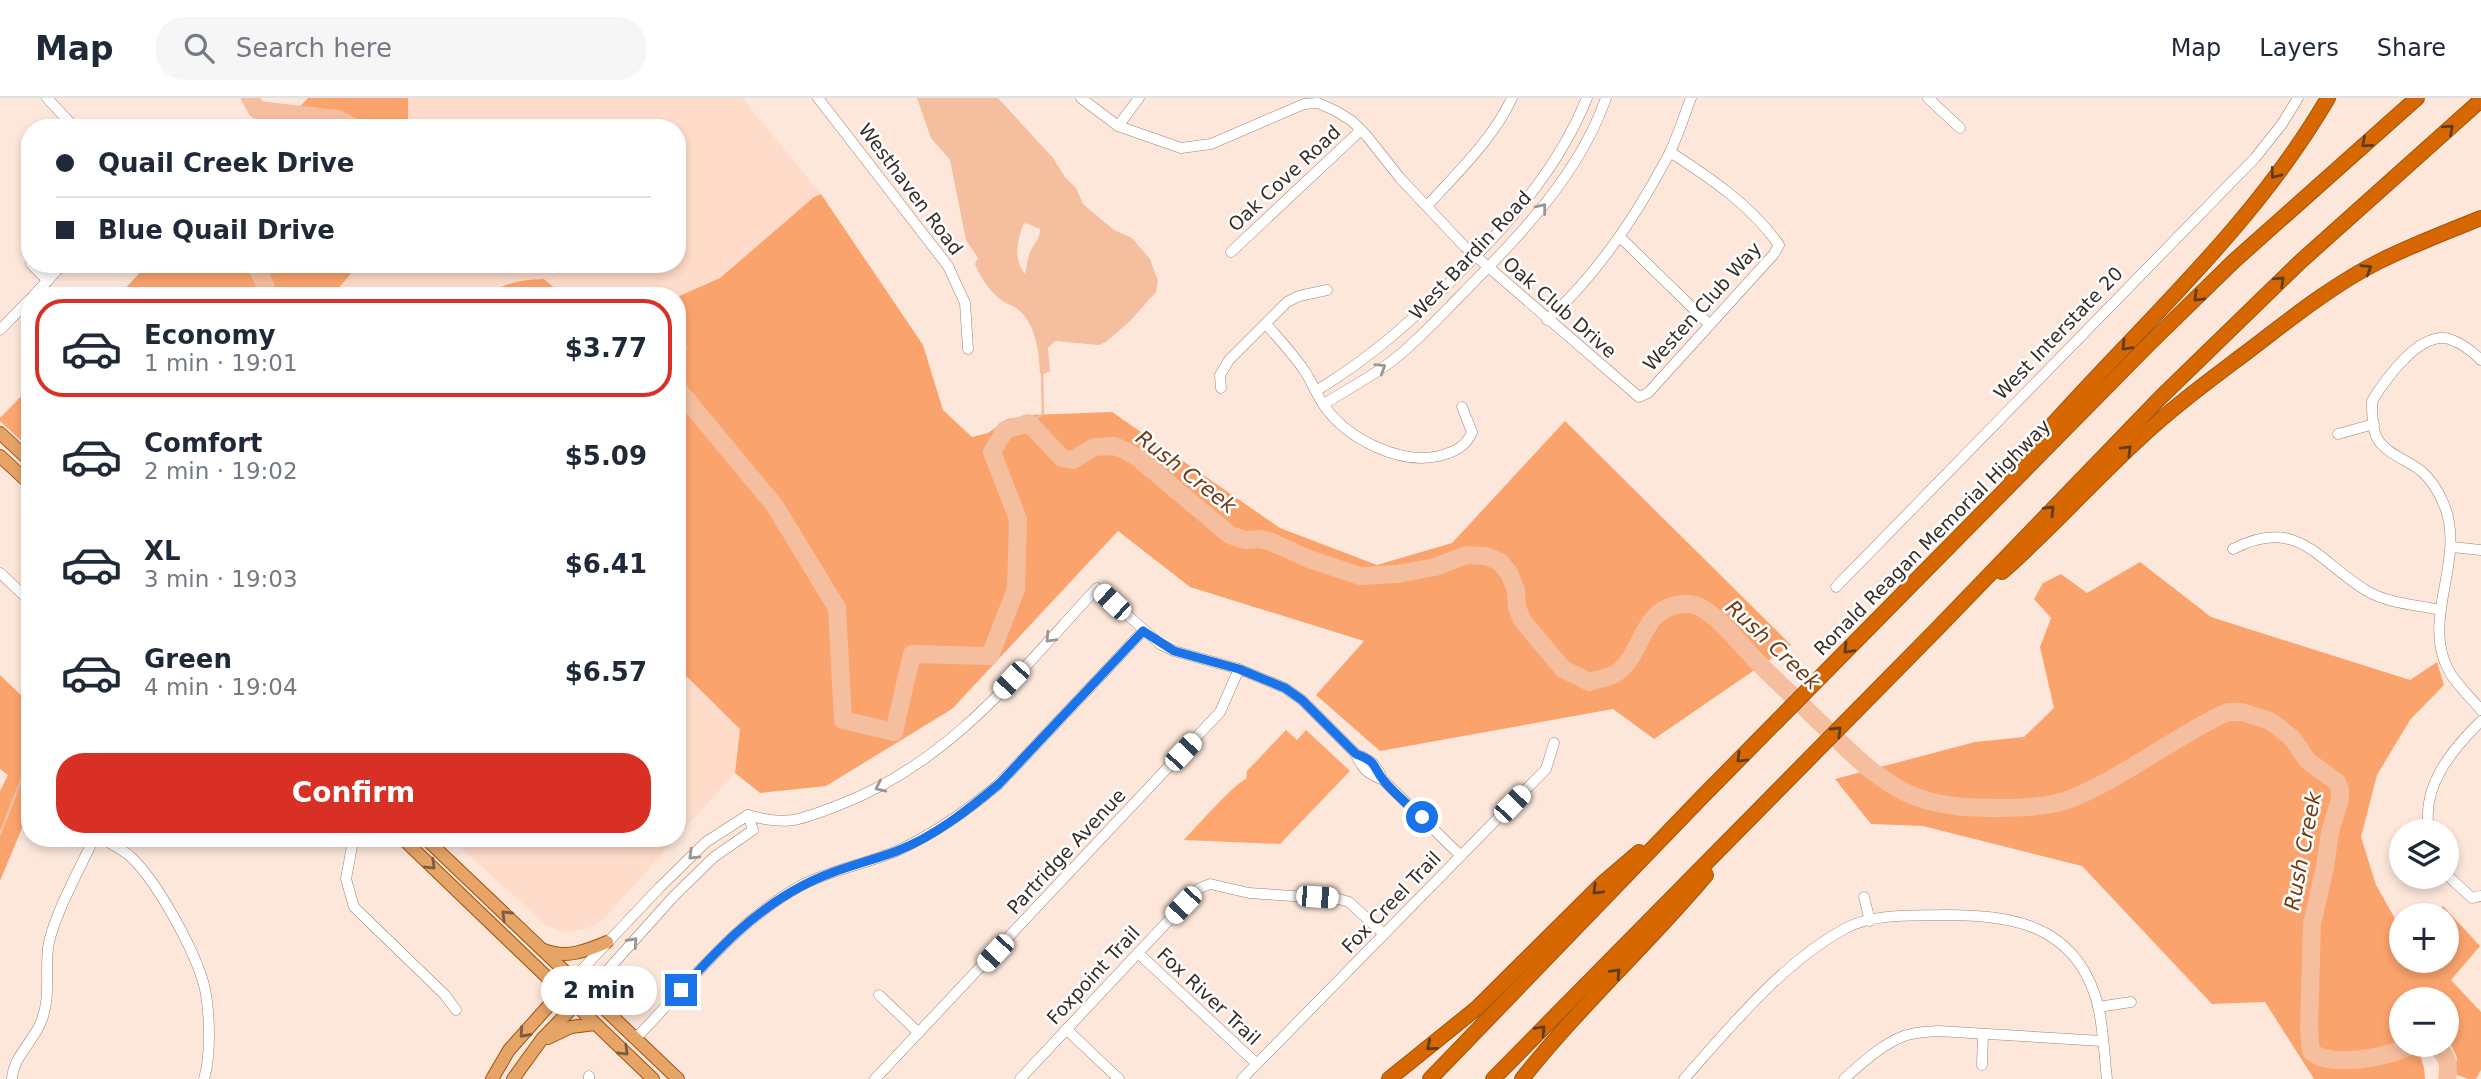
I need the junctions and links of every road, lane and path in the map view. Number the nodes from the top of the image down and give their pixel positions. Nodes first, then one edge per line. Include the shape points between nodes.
1 (47, 98) edge
2 (818, 98) edge
3 (1081, 98) edge
4 (1139, 98) edge
5 (1512, 98) edge
6 (1587, 98) edge
7 (1606, 98) edge
8 (1691, 98) edge
9 (1928, 98) edge
10 (2298, 98) edge
11 (2328, 98) edge
12 (2417, 98) edge
13 (2481, 100) edge
14 (67, 119) edge
15 (1118, 126) junction
16 (1960, 128) dead end
17 (1361, 130) junction
18 (1670, 152) junction
19 (1427, 206) junction
20 (2481, 218) edge
21 (1620, 237) junction
22 (1231, 252) dead end
23 (1476, 256) junction
24 (1489, 267) junction
25 (40, 273) edge
26 (55, 273) edge
27 (48, 281) junction
28 (42, 287) edge
29 (1328, 290) dead end
30 (21, 308) edge
31 (1547, 320) junction
32 (1266, 324) junction
33 (1710, 325) junction
34 (0, 330) edge
35 (968, 349) dead end
36 (2481, 360) edge
37 (1221, 388) dead end
38 (1316, 391) junction
39 (1636, 396) joint
40 (1324, 404) junction
41 (1462, 407) dead end
42 (2374, 424) junction
43 (0, 433) edge
44 (2338, 433) dead end
45 (21, 453) edge
46 (0, 456) edge
47 (21, 476) edge
48 (1958, 536) junction
49 (2452, 547) junction
50 (2233, 549) dead end
51 (2481, 550) edge
52 (0, 573) edge
53 (1836, 587) dead end
54 (21, 593) edge
55 (2440, 610) junction
56 (1143, 631) junction
57 (1935, 631) junction
58 (1239, 669) junction
59 (2481, 710) edge
60 (2481, 721) edge
61 (1554, 743) dead end
62 (1703, 796) junction
63 (1770, 799) junction
64 (748, 815) junction
65 (2429, 819) edge
66 (90, 847) edge
67 (115, 847) edge
68 (352, 847) edge
69 (411, 847) edge
70 (434, 847) edge
71 (1461, 856) junction
72 (2459, 884) edge
73 (1864, 897) dead end
74 (2477, 897) edge
75 (1870, 920) junction
76 (1384, 934) junction
77 (607, 942) junction
78 (540, 948) junction
79 (1138, 953) junction
80 (573, 979) junction
81 (562, 990) junction
82 (587, 993) junction
83 (879, 995) dead end
84 (2131, 1002) dead end
85 (575, 1005) junction
86 (2098, 1007) junction
87 (456, 1010) dead end
88 (595, 1024) junction
89 (1066, 1029) junction
90 (919, 1033) junction
91 (1983, 1034) junction
92 (635, 1039) junction
93 (2102, 1041) junction
94 (536, 1046) junction
95 (1257, 1064) junction
96 (1982, 1065) dead end
97 (12, 1079) edge
98 (204, 1079) edge
99 (492, 1079) edge
100 (513, 1079) edge
101 (653, 1079) edge
102 (678, 1079) edge
103 (875, 1079) edge
104 (1020, 1079) edge
105 (1119, 1079) edge
106 (1242, 1079) edge
107 (1389, 1079) edge
108 (1430, 1079) edge
109 (1493, 1079) edge
110 (1521, 1079) edge
111 (1684, 1079) edge
112 (1844, 1079) edge
113 (2107, 1079) edge

1 - 14 street
2 - 35 street, Westhaven Road via 948,266 965,303
3 - 15 street, Oak Club Drive
4 - 15 street
5 - 19 street via 1480,146
6 - 23 street, West Bardin Road via 1540,185
24 -> 7 street, West Bardin Road via 1563,181
8 - 18 street
9 - 16 street
10 - 53 street, West Interstate 20 via 2246,167
11 -> 48 highway via 2240,220 2044,432
12 -> 48 highway, Ronald Reagan Memorial Highway via 2234,261
57 -> 13 highway via 2234,325
15 - 17 street, Oak Club Drive via 1181,148 1211,144 1304,104 1318,103
17 - 19 street, Oak Club Drive
17 - 22 street, Oak Cove Road
18 - 21 street
18 - 33 street, Westen Club Way via 1708,176 1779,246
19 - 23 street, Oak Club Drive
57 -> 20 highway via 2038,540 2140,438 2284,324 2376,263
21 - 31 street
21 - 33 street
23 - 24 street, Oak Club Drive
23 - 38 street, West Bardin Road via 1378,350
24 - 31 street, Oak Club Drive
40 -> 24 street, West Bardin Road via 1391,362
25 - 27 street
26 - 27 street
27 - 28 street
29 - 32 street via 1287,302
30 - 34 street
31 - 39 street, Oak Club Drive
32 - 37 street via 1229,360 1220,374
32 - 38 street
33 - 39 street, Westen Club Way via 1648,393
36 - 42 street via 2449,339 2432,341 2399,364 2372,401
38 - 40 street
40 - 41 street via 1343,426 1370,443 1404,456 1431,458 1452,453 1469,439 1471,425
42 - 44 street
42 - 49 street via 2377,438 2422,472 2437,491 2448,518
43 - 45 main road
46 - 47 main road
48 -> 62 highway, Ronald Reagan Memorial Highway
49 - 51 street
49 - 55 street
50 - 55 street via 2244,543 2293,538 2378,597
52 - 54 street
55 - 59 street via 2441,649 2449,671
56 - 58 street via 1174,651
56 -> 64 street via 1097,588 955,737 895,780 797,821
56 - 92 street via 999,784 972,806 900,850 830,873 774,902 738,930
63 -> 57 highway
58 - 71 street via 1291,692 1356,754 1371,775 1382,779
58 - 90 street, Partridge Avenue via 1220,712
60 - 65 street via 2437,774 2428,801
61 - 71 street, Fox Creel Trail via 1546,769
62 -> 107 highway via 1604,882 1477,1008
62 - 108 highway, Ronald Reagan Memorial Highway
109 -> 63 highway
110 -> 63 highway via 1676,910
64 -> 77 street via 706,842
82 -> 64 street via 674,896 753,830
66 - 97 street via 52,929 49,986 41,1022 12,1069
67 - 98 street via 132,858 163,900 205,989 209,1060
68 - 87 street via 346,879 354,907
69 -> 81 main road
78 -> 70 main road
71 - 76 street, Fox Creel Trail
72 - 74 street
73 - 75 street
75 - 86 street via 1977,915 2036,927 2073,955 2091,984
75 - 111 street via 1819,945 1764,992
76 - 79 street, Foxpoint Trail via 1349,902 1339,899 1249,893 1210,884 1198,889
76 - 95 street, Fox Creel Trail
77 - 78 main road via 577,954
77 - 80 street
78 - 80 main road
79 - 89 street, Foxpoint Trail
79 - 95 street, Fox River Trail
80 - 81 main road
80 - 82 main road
81 - 85 main road
81 -> 99 main road via 509,1050
82 - 85 main road
82 - 92 main road
83 - 90 street
84 - 86 street
85 - 88 main road
85 - 94 main road
86 - 93 street
88 - 94 main road via 561,1030
88 -> 101 main road
89 - 104 street, Foxpoint Trail
89 - 105 street
90 - 103 street, Partridge Avenue
91 - 93 street
91 - 96 street
91 - 112 street via 1938,1031 1903,1036
92 - 102 main road
93 - 113 street
94 - 100 main road
95 - 106 street, Fox Creel Trail

